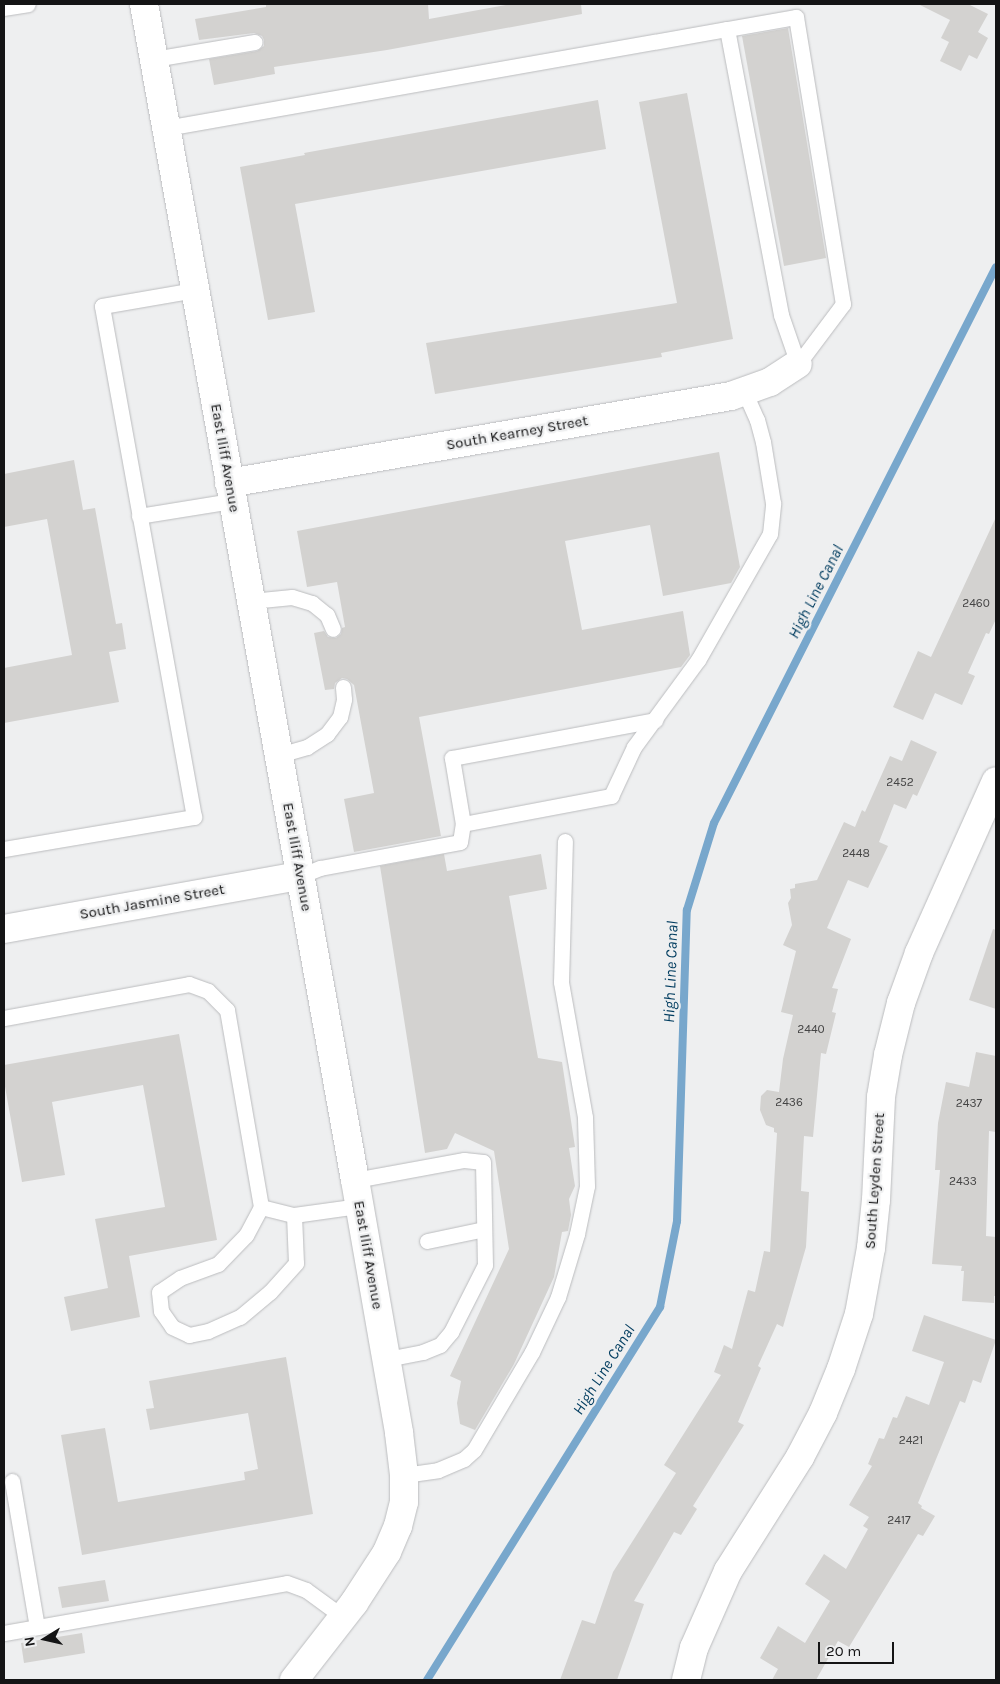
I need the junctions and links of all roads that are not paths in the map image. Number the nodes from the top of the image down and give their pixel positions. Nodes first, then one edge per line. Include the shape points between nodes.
1 (28, 4) edge
2 (144, 4) edge
3 (4, 8) edge
4 (727, 30) junction
5 (255, 42) dead end
6 (154, 59) junction
7 (166, 128) junction
8 (195, 290) junction
9 (798, 364) junction
10 (744, 392) junction
11 (231, 492) junction
12 (139, 516) junction
13 (251, 600) junction
14 (333, 629) dead end
15 (343, 687) dead end
16 (655, 720) junction
17 (279, 755) junction
18 (996, 781) edge
19 (463, 824) junction
20 (565, 841) dead end
21 (4, 849) edge
22 (300, 876) junction
23 (4, 929) edge
24 (4, 1018) edge
25 (357, 1193) junction
26 (261, 1207) junction
27 (294, 1215) junction
28 (484, 1229) junction
29 (427, 1241) dead end
30 (386, 1359) junction
31 (404, 1475) junction
32 (12, 1481) dead end
33 (343, 1617) junction
34 (37, 1628) junction
35 (4, 1633) edge
36 (294, 1680) edge
37 (686, 1680) edge

1 - 3 lane
2 - 6 street, East Iliff Avenue
4 - 7 lane
4 - 9 lane via 781,315
4 - 9 lane via 796,17 843,304
5 - 6 lane
6 - 7 street, East Iliff Avenue
7 - 8 street, East Iliff Avenue
8 - 11 street, East Iliff Avenue
8 - 12 lane via 102,306
9 - 10 street, South Kearney Street via 770,382
10 - 11 street, South Kearney Street
10 - 16 lane via 763,442 773,503 770,534 698,660
11 - 12 lane
11 - 13 street, East Iliff Avenue
12 - 21 lane via 194,816
13 - 14 lane via 292,597 312,603 327,615
13 - 17 street, East Iliff Avenue
15 - 17 lane via 340,717 327,734 307,747
16 - 19 lane via 634,747 611,796
16 - 19 lane via 452,758
17 - 22 street, East Iliff Avenue
18 - 37 street, South Leyden Street via 919,953 901,1003 880,1106 871,1248 859,1314 841,1369 800,1457 728,1571 697,1641
19 - 22 lane via 460,842 320,868
20 - 31 lane via 561,982 585,1117 587,1186 577,1234 558,1297 532,1352 474,1450 464,1459 438,1470
22 - 23 street, South Jasmine Street
22 - 25 street, East Iliff Avenue
24 - 26 lane via 189,984 208,990 227,1010
25 - 27 lane
25 - 28 lane via 464,1160 484,1162
25 - 30 street, East Iliff Avenue
26 - 27 lane
26 - 27 lane via 246,1235 218,1264 180,1278 160,1292 161,1311 172,1327 189,1335 208,1332 240,1317 270,1292 296,1263
28 - 29 lane
28 - 30 lane via 485,1265 451,1332 440,1345 423,1352
30 - 31 street, East Iliff Avenue
31 - 33 street, East Iliff Avenue via 404,1502 387,1552
32 - 34 lane
33 - 34 lane via 306,1590 287,1583
33 - 36 street, East Iliff Avenue
34 - 35 lane

